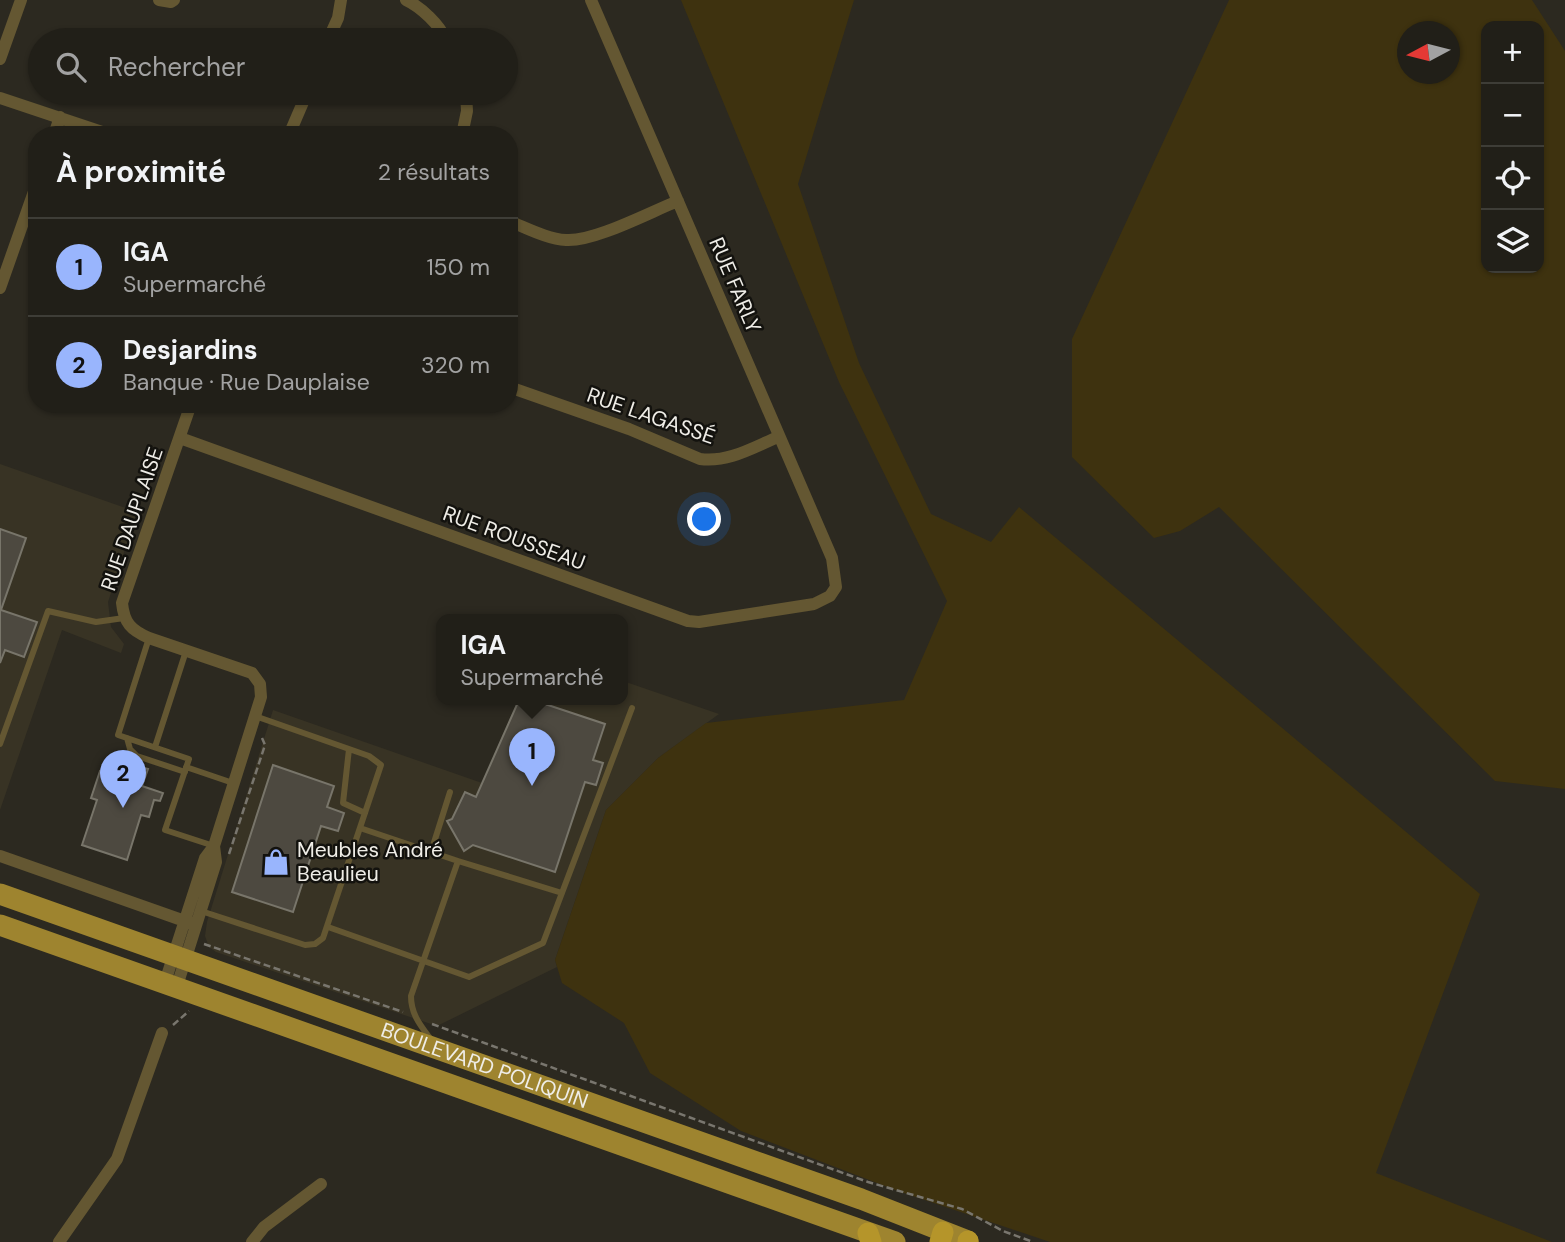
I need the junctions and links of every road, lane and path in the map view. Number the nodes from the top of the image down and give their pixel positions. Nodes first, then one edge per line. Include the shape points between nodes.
1 (21, 0) edge
2 (159, 0) edge
3 (174, 0) edge
4 (341, 0) edge
5 (406, 0) edge
6 (591, 0) edge
7 (333, 28) edge
8 (438, 28) edge
9 (0, 59) edge
10 (0, 98) edge
11 (302, 105) edge
12 (467, 105) edge
13 (60, 117) junction
14 (57, 126) edge
15 (86, 126) edge
16 (293, 126) edge
17 (464, 126) edge
18 (678, 201) junction
19 (28, 209) edge
20 (518, 225) edge
21 (0, 288) edge
22 (518, 390) edge
23 (188, 413) edge
24 (778, 437) junction
25 (180, 438) junction
26 (836, 587) joint
27 (124, 618) junction
28 (149, 638) junction
29 (186, 651) junction
30 (632, 708) dead end
31 (255, 716) junction
32 (127, 738) junction
33 (0, 743) edge
34 (155, 747) junction
35 (349, 749) junction
36 (186, 770) junction
37 (233, 783) junction
38 (450, 792) dead end
39 (365, 813) junction
40 (360, 828) junction
41 (214, 846) junction
42 (431, 852) junction
43 (0, 856) edge
44 (458, 861) junction
45 (226, 862) dead end
46 (562, 893) junction
47 (0, 894) edge
48 (201, 911) junction
49 (190, 923) junction
50 (0, 925) edge
51 (328, 927) junction
52 (204, 944) dead end
53 (179, 958) junction
54 (422, 960) junction
55 (171, 984) junction
56 (191, 1010) dead end
57 (414, 1017) junction
58 (162, 1033) joint
59 (438, 1048) junction
60 (321, 1184) dead end
61 (870, 1237) edge
62 (942, 1237) edge
63 (968, 1241) edge
64 (59, 1242) edge
65 (252, 1242) edge
66 (895, 1242) edge
67 (1033, 1242) edge

1 - 9 street
2 - 3 street
4 - 7 street
5 - 8 street
6 - 18 street, RUE FARLY
10 - 13 street
11 - 16 street
12 - 17 street
13 - 14 street
13 - 15 street
18 - 20 street via 575,240
18 - 24 street, RUE FARLY
19 - 21 street
22 - 24 street, RUE LAGASSÉ via 700,459 729,457
23 - 25 street, RUE DAUPLAISE
24 - 26 street, RUE FARLY via 832,558
25 - 26 street, RUE ROUSSEAU via 688,621 814,604
25 - 27 street, RUE DAUPLAISE via 122,603
27 - 28 street, RUE DAUPLAISE via 133,630
27 - 33 lane via 96,622 48,611
28 - 29 street, RUE DAUPLAISE
28 - 32 lane via 118,735
29 - 31 street, RUE DAUPLAISE via 253,673 261,697
29 - 34 lane
30 - 46 lane
31 - 35 lane
31 - 37 street, RUE DAUPLAISE
31 - 45 path via 265,745
32 - 34 lane
32 - 36 lane via 137,756
34 - 36 lane via 189,759
35 - 39 lane via 343,803
35 - 39 lane via 381,765
36 - 37 lane
36 - 41 lane via 166,830
37 - 41 street, RUE DAUPLAISE
38 - 42 lane
39 - 40 lane
40 - 42 lane
40 - 51 lane
41 - 48 street, RUE DAUPLAISE via 216,862
41 - 49 street, RUE DAUPLAISE via 205,858
42 - 44 lane
43 - 49 street
44 - 46 lane
44 - 54 lane
46 - 54 lane via 543,943 469,977
47 - 53 main road, BOULEVARD POLIQUIN
48 - 49 street, RUE DAUPLAISE
48 - 51 lane via 305,945 323,938
49 - 53 street, RUE DAUPLAISE
50 - 55 main road, BOULEVARD POLIQUIN
51 - 54 lane
52 - 57 path, BOULEVARD POLIQUIN
53 - 55 street, RUE DAUPLAISE
53 - 59 main road, BOULEVARD POLIQUIN
54 - 57 lane via 411,996
55 - 61 main road, BOULEVARD POLIQUIN
56 - 58 path
57 - 59 lane
57 - 67 path, BOULEVARD POLIQUIN via 868,1182 962,1209
58 - 64 street via 117,1159
59 - 62 main road, BOULEVARD POLIQUIN via 861,1199
60 - 65 street via 264,1227
61 - 66 main road, BOULEVARD POLIQUIN
62 - 63 main road, BOULEVARD POLIQUIN

